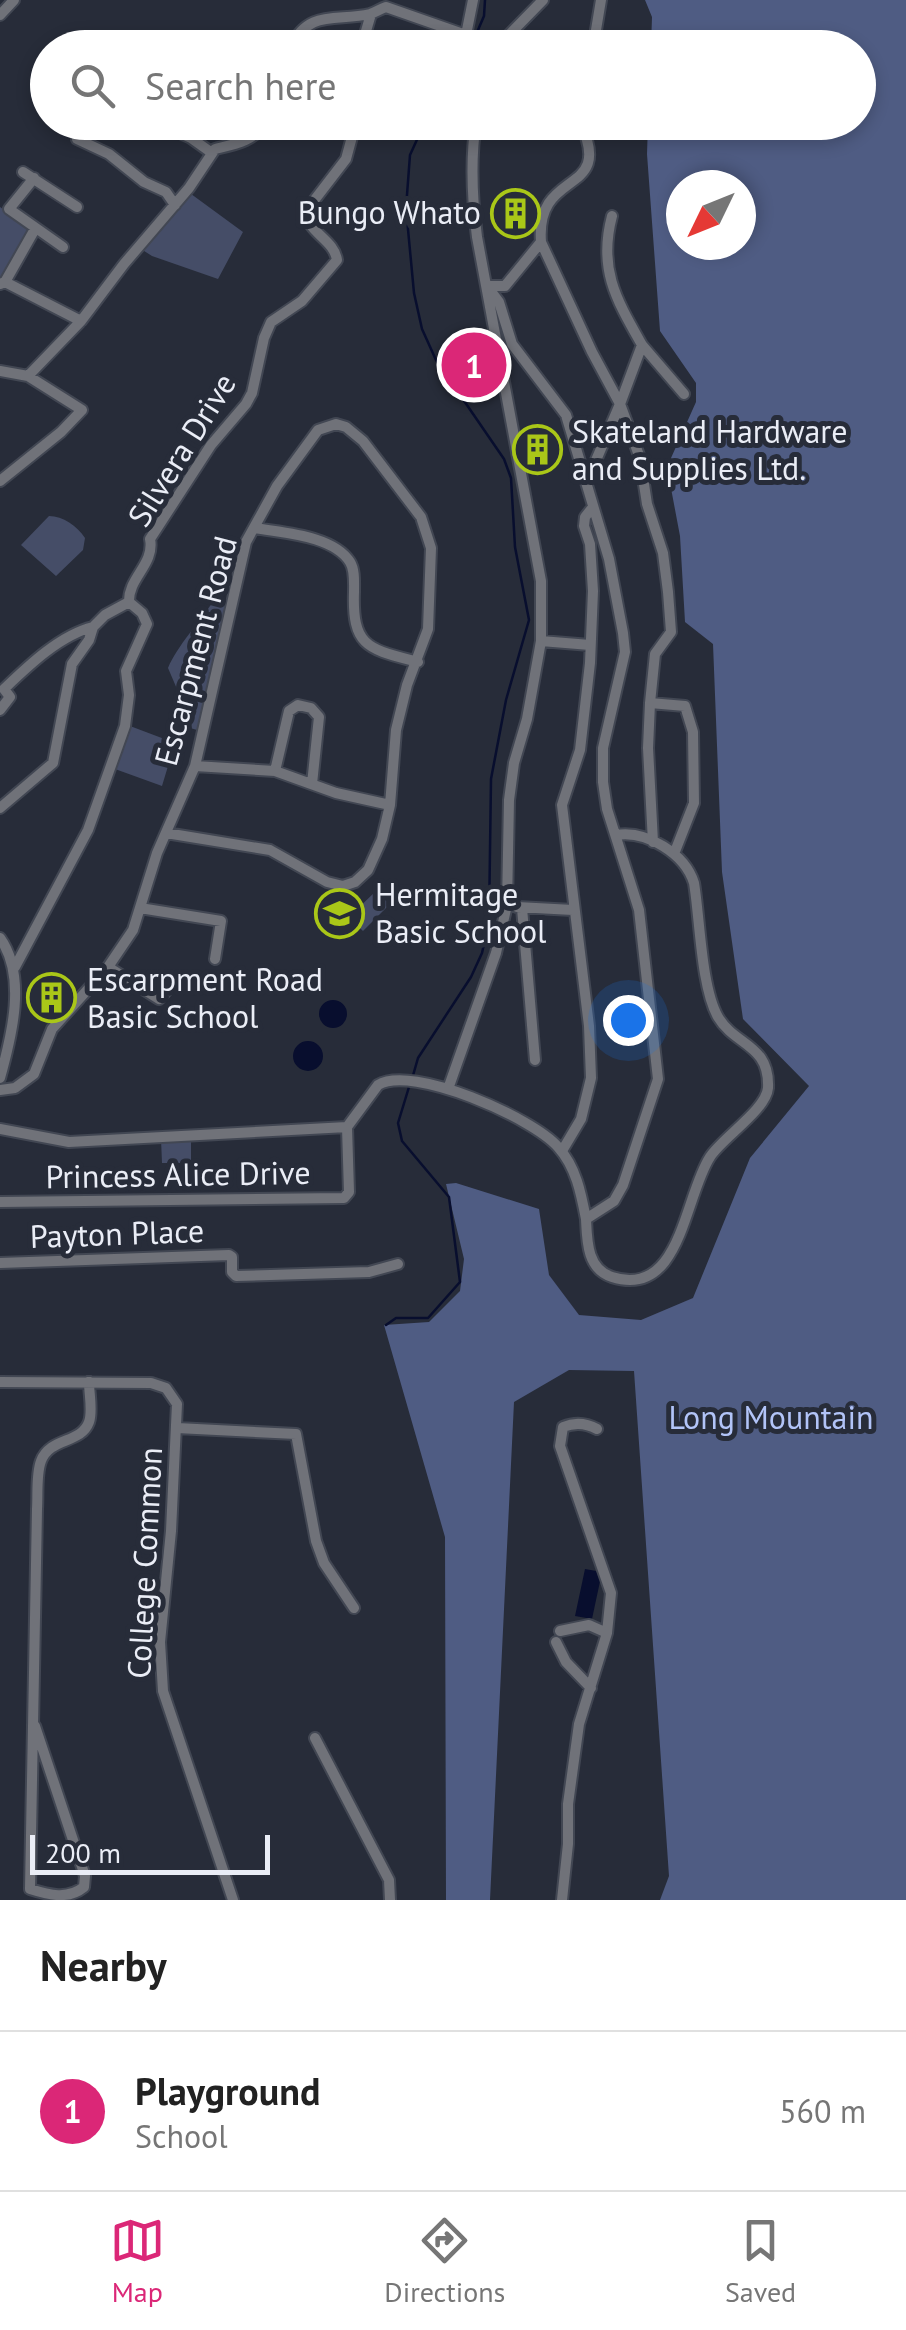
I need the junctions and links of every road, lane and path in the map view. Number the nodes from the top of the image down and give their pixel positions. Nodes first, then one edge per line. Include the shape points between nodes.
1 (14, 0) edge
2 (473, 0) edge
3 (543, 0) edge
4 (601, 0) edge
5 (371, 14) junction
6 (0, 15) edge
7 (301, 30) edge
8 (366, 30) edge
9 (444, 30) edge
10 (472, 30) edge
11 (514, 30) edge
12 (596, 30) edge
13 (78, 140) edge
14 (189, 140) edge
15 (248, 140) edge
16 (351, 140) edge
17 (473, 140) edge
18 (587, 140) edge
19 (212, 153) junction
20 (23, 172) dead end
21 (34, 178) junction
22 (175, 206) junction
23 (76, 207) dead end
24 (612, 216) dead end
25 (34, 229) junction
26 (541, 242) junction
27 (63, 248) dead end
28 (3, 283) edge
29 (487, 286) junction
30 (80, 322) junction
31 (642, 345) junction
32 (0, 371) edge
33 (28, 376) junction
34 (684, 394) dead end
35 (620, 404) junction
36 (588, 479) junction
37 (0, 481) edge
38 (594, 506) junction
39 (254, 528) junction
40 (129, 602) junction
41 (93, 627) junction
42 (541, 641) junction
43 (590, 646) junction
44 (418, 662) junction
45 (650, 702) junction
46 (0, 710) edge
47 (194, 766) junction
48 (275, 771) junction
49 (312, 784) junction
50 (390, 804) junction
51 (0, 808) edge
52 (166, 833) junction
53 (616, 836) junction
54 (653, 842) junction
55 (674, 854) junction
56 (507, 904) junction
57 (140, 908) junction
58 (522, 908) junction
59 (573, 910) junction
60 (0, 938) edge
61 (214, 958) dead end
62 (15, 967) junction
63 (108, 967) junction
64 (168, 990) dead end
65 (535, 1060) dead end
66 (0, 1078) edge
67 (448, 1089) junction
68 (0, 1090) edge
69 (347, 1127) junction
70 (0, 1129) edge
71 (562, 1151) junction
72 (0, 1202) edge
73 (586, 1219) junction
74 (0, 1263) edge
75 (398, 1264) dead end
76 (0, 1382) edge
77 (89, 1382) junction
78 (177, 1428) junction
79 (597, 1429) dead end
80 (354, 1608) dead end
81 (607, 1633) junction
82 (591, 1688) junction
83 (34, 1726) junction
84 (315, 1738) dead end
85 (233, 1900) edge
86 (390, 1900) edge
87 (562, 1900) edge

1 - 6 street
2 - 10 street
3 - 11 street
4 - 12 street
5 - 7 street
5 - 8 street
5 - 9 street via 386,7
13 - 22 street via 166,192
14 - 19 street
15 - 19 street
16 - 40 street, Silvera Drive via 346,159 306,211 307,222 335,248 338,260 302,302 271,322 252,393 150,539 148,561
17 - 29 street via 472,194
18 - 26 street via 591,164 547,204
19 - 22 street
20 - 21 street
21 - 23 street
21 - 25 street via 10,209
22 - 30 street
24 - 31 street via 608,274
25 - 27 street
25 - 28 street
26 - 29 street via 504,286
26 - 35 street
28 - 30 street
29 - 36 street via 512,344 566,415
29 - 42 street via 541,581
30 - 33 street
31 - 34 street
31 - 35 street
32 - 33 street
33 - 37 street via 82,410
35 - 36 street
35 - 45 street via 640,458 668,592 671,632 655,654
36 - 38 street
38 - 43 street via 584,526 593,591
38 - 53 street via 626,652 603,748
39 - 44 street via 319,541 343,554 355,578 358,636 368,647
39 - 44 street, Escarpment Road via 309,441 328,425 346,427 362,440 421,517 431,548 432,594
39 - 47 street, Escarpment Road
40 - 41 street
40 - 62 street via 147,624 126,670 124,726 88,830
41 - 46 street via 68,638 4,689 10,697
41 - 51 street via 72,664 53,763
42 - 43 street
42 - 56 street via 509,800
43 - 59 street via 580,750 562,805
44 - 50 street via 396,730
45 - 54 street
45 - 55 street via 685,706 692,732 694,803
47 - 48 street
47 - 52 street, Escarpment Road
48 - 49 street
48 - 49 street via 289,711 310,708 320,717
49 - 50 street
50 - 52 street via 368,870 343,886 270,850
52 - 57 street, Escarpment Road
53 - 54 street
53 - 73 street via 639,910 658,1079 623,1184 614,1201
54 - 55 street
55 - 73 street via 694,883 712,1004 722,1024 762,1058 768,1090 711,1155 676,1244 657,1272 628,1279 602,1271 589,1254
56 - 58 street
56 - 67 street
57 - 61 street via 221,921
57 - 63 street, Escarpment Road
58 - 59 street
58 - 65 street
59 - 71 street via 591,1078 581,1118
60 - 62 street
62 - 66 street
63 - 64 street via 159,999
63 - 68 street, Escarpment Road via 52,1029 34,1074
67 - 69 street via 411,1079 385,1081
67 - 71 street via 525,1123
69 - 70 street via 70,1142
69 - 72 street, Princess Alice Drive via 344,1198
71 - 73 street via 578,1180
74 - 75 street, Payton Place via 229,1254 236,1276 368,1272
76 - 77 street, College Common
77 - 78 street, College Common via 166,1388 177,1404
77 - 83 street via 87,1426 51,1446 40,1462
78 - 80 street via 296,1434 316,1541
78 - 85 street, College Common via 162,1691
79 - 81 street via 570,1424 560,1446 612,1592
81 - 82 street
81 - 82 street via 588,1625 558,1636 566,1662
82 - 87 street via 579,1724
83 - 83 street via 30,1889 74,1896 85,1876
84 - 86 street via 390,1880

